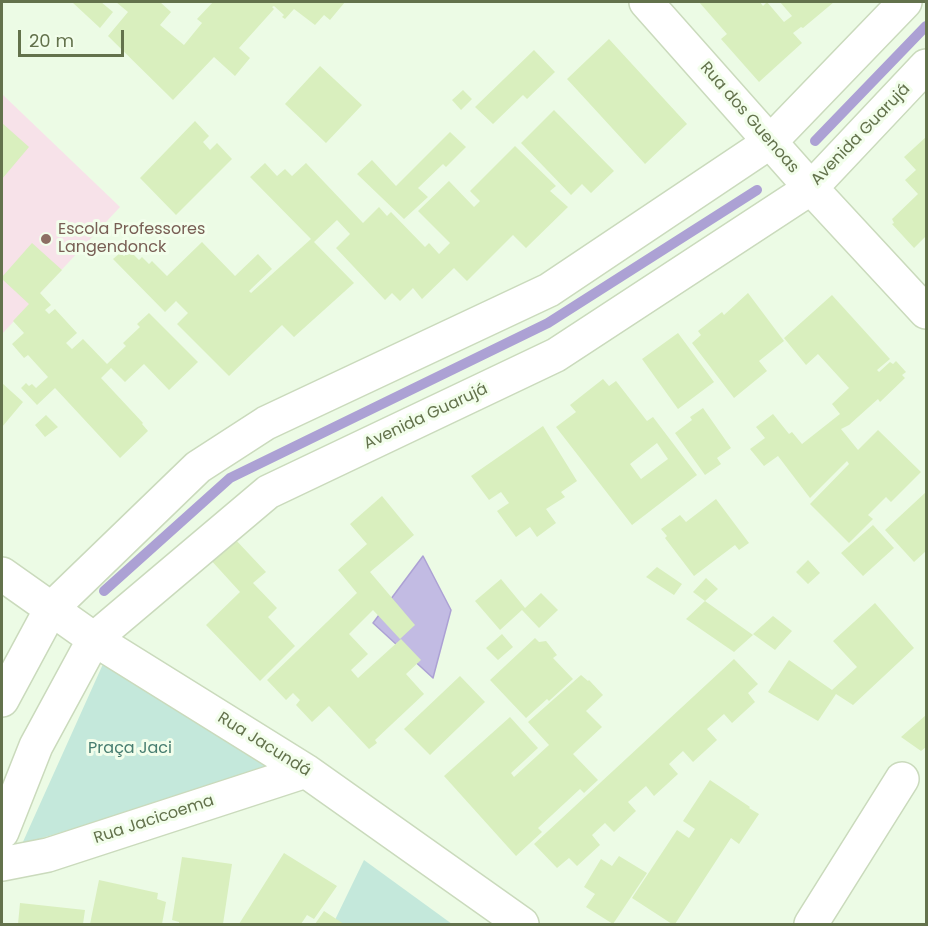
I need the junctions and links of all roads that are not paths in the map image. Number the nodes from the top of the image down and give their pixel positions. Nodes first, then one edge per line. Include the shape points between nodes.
1 (646, 2) edge
2 (905, 2) edge
3 (927, 66) edge
4 (770, 142) junction
5 (811, 188) junction
6 (927, 312) edge
7 (2, 574) edge
8 (51, 609) junction
9 (94, 639) junction
10 (2, 700) edge
11 (306, 771) junction
12 (902, 779) dead end
13 (2, 832) edge
14 (2, 864) edge
15 (522, 924) edge
16 (811, 924) edge

1 - 4 street, Rua dos Guenoas
2 - 4 street
3 - 5 street, Avenida Guarujá
4 - 5 street, Rua dos Guenoas
4 - 8 street via 549,290 266,423 198,467
5 - 6 street, Rua dos Guenoas
5 - 9 street, Avenida Guarujá via 556,355 268,492
7 - 8 street, Rua Jacundá
8 - 9 street, Rua Jacundá
8 - 10 street
9 - 11 street, Rua Jacundá
9 - 13 street, Avenida Guarujá via 36,746
11 - 14 street, Rua Jacicoema via 48,855
11 - 15 street, Rua Jacundá
12 - 16 street

